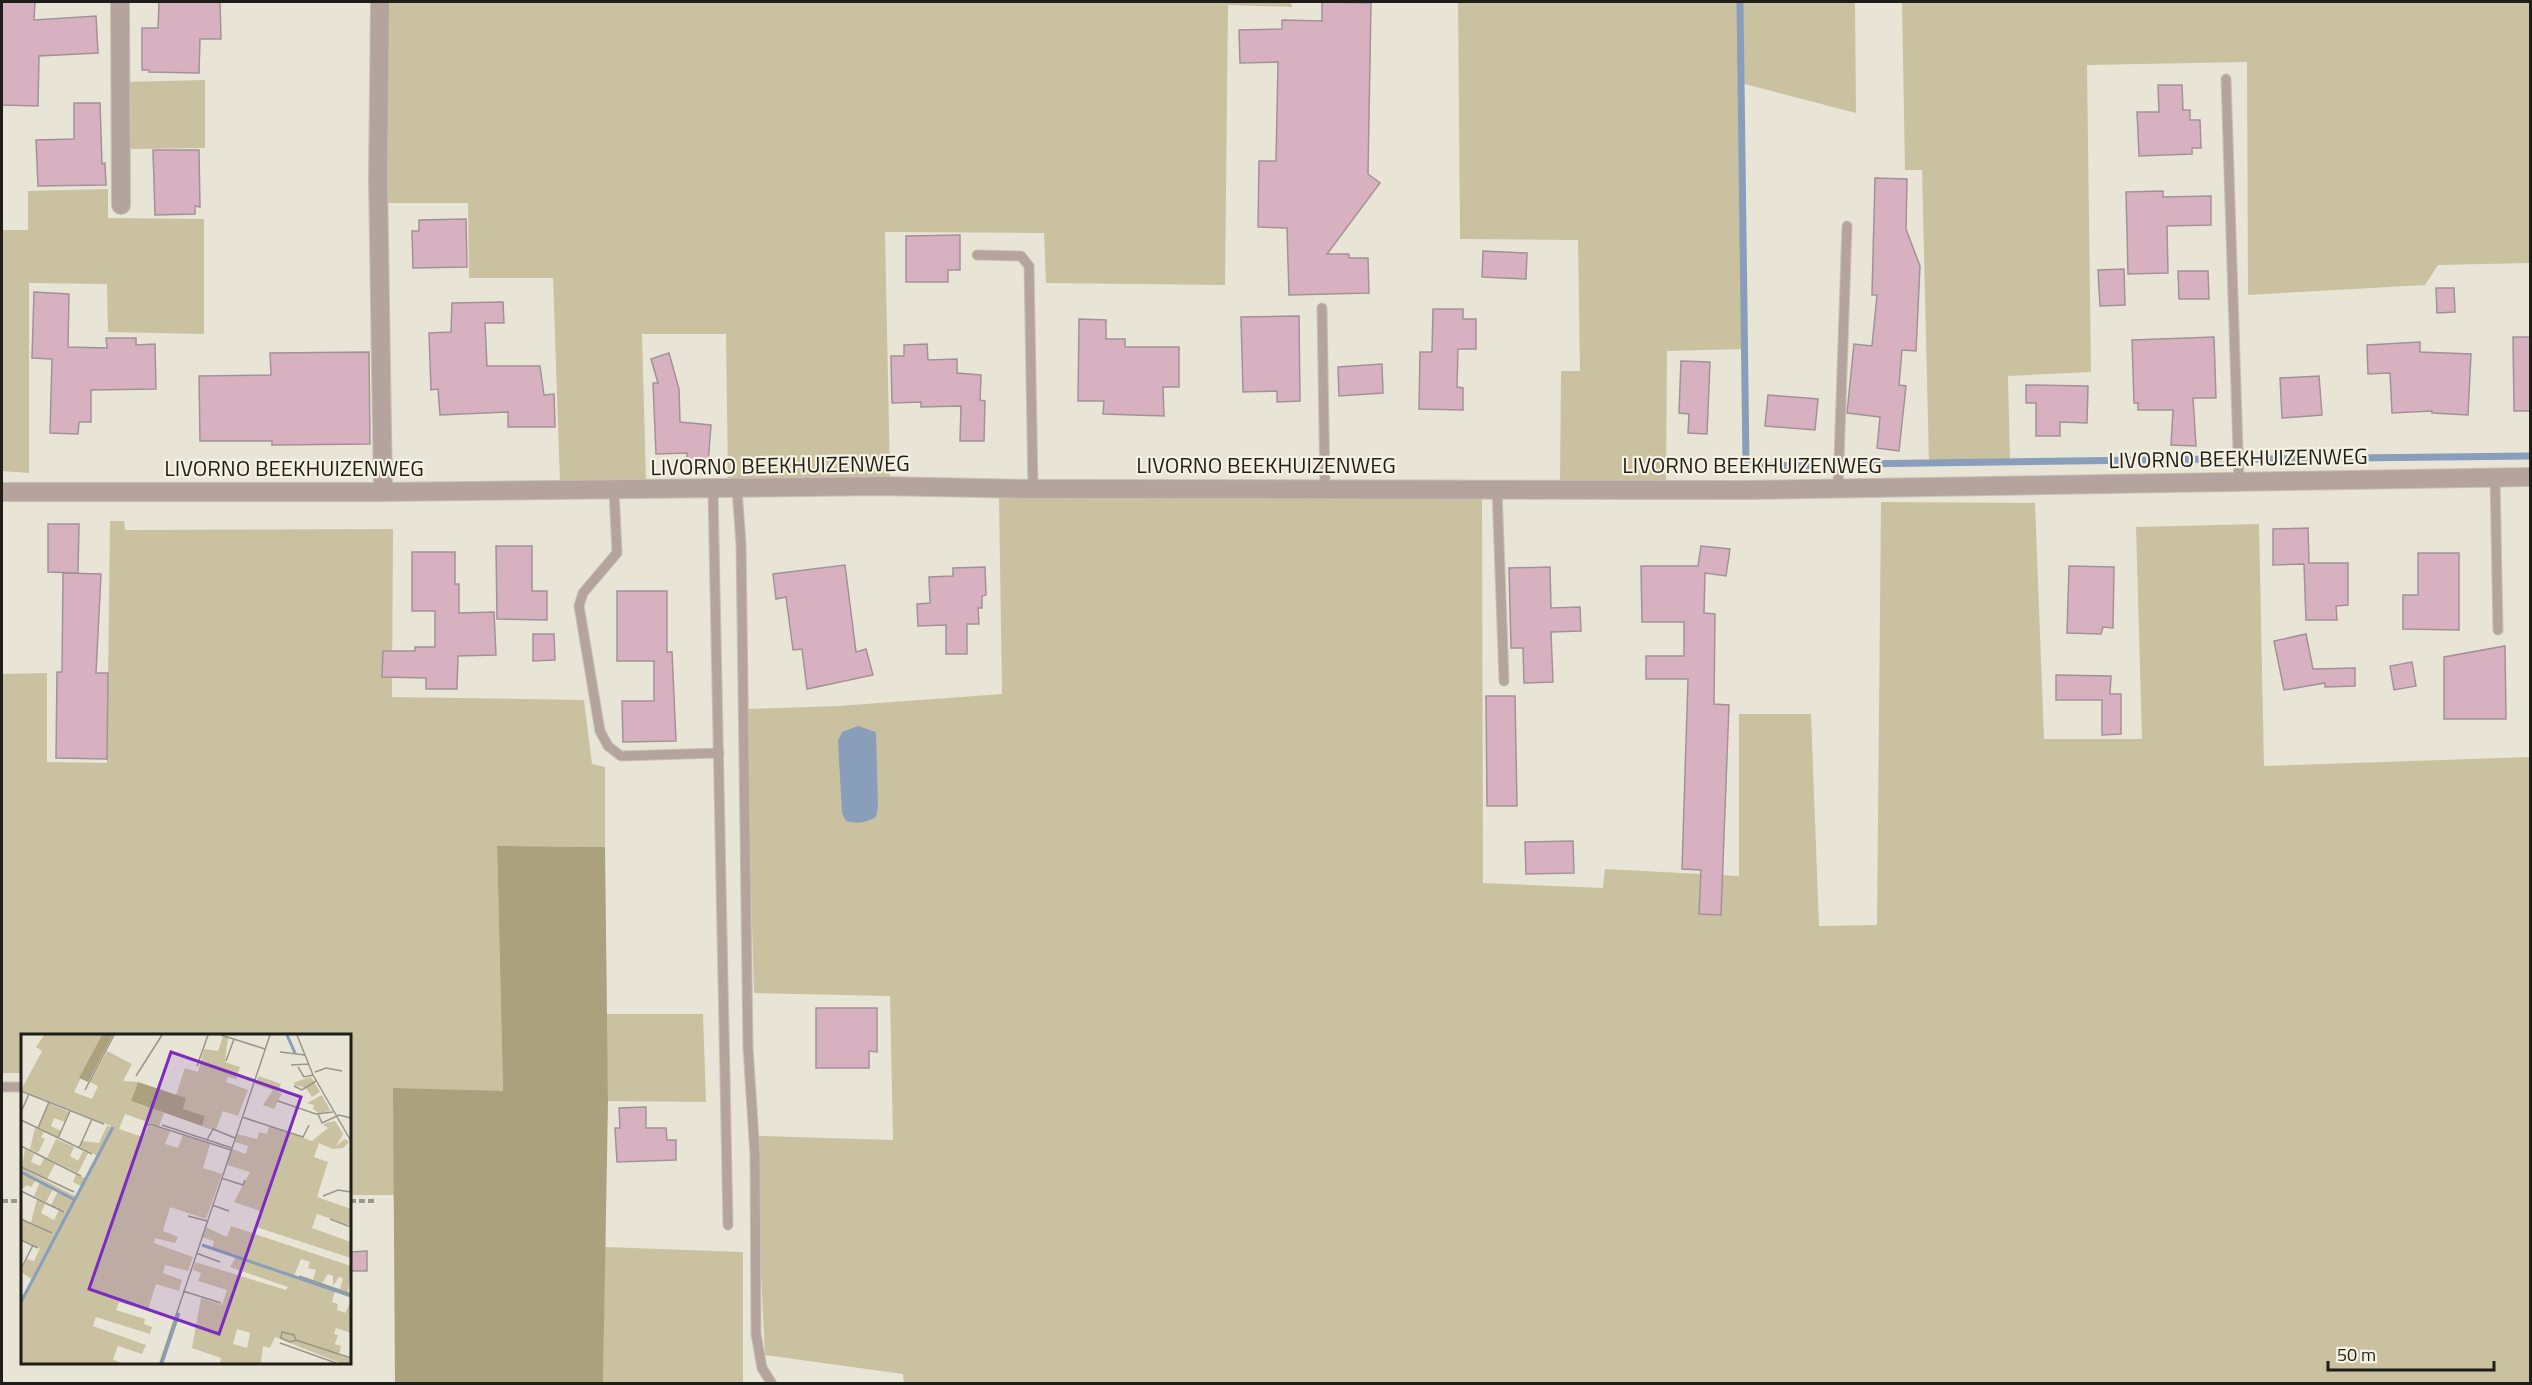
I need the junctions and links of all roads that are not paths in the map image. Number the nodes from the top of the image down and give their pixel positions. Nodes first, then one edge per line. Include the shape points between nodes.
1 (120, 2) edge
2 (380, 2) edge
3 (2226, 79) dead end
4 (121, 205) dead end
5 (1847, 226) dead end
6 (977, 255) dead end
7 (1322, 308) dead end
8 (2495, 477) junction
9 (2530, 477) edge
10 (2240, 482) junction
11 (1325, 488) junction
12 (737, 489) junction
13 (1033, 489) junction
14 (1497, 489) junction
15 (1838, 489) junction
16 (614, 490) junction
17 (713, 490) junction
18 (2, 492) edge
19 (383, 492) junction
20 (2498, 630) dead end
21 (1504, 681) dead end
22 (719, 753) junction
23 (2, 1087) edge
24 (21, 1087) edge
25 (728, 1225) dead end
26 (772, 1383) edge

1 - 4 street
2 - 19 street via 378,178
3 - 10 lane
5 - 15 lane
6 - 13 lane via 1021,256 1029,266
7 - 11 lane
8 - 9 street, LIVORNO BEEKHUIZENWEG
8 - 10 street, LIVORNO BEEKHUIZENWEG
8 - 20 lane
10 - 15 street, LIVORNO BEEKHUIZENWEG
11 - 13 street, LIVORNO BEEKHUIZENWEG
11 - 14 street, LIVORNO BEEKHUIZENWEG
12 - 13 street, LIVORNO BEEKHUIZENWEG
12 - 17 street, LIVORNO BEEKHUIZENWEG
12 - 26 lane via 748,1048 755,1155 756,1334 762,1368
14 - 15 street, LIVORNO BEEKHUIZENWEG
14 - 21 lane
16 - 17 street, LIVORNO BEEKHUIZENWEG
16 - 19 street, LIVORNO BEEKHUIZENWEG
16 - 22 lane via 617,553 583,593 579,606 600,731 608,746 621,756
17 - 22 lane
18 - 19 street, LIVORNO BEEKHUIZENWEG
22 - 25 lane
23 - 24 lane

